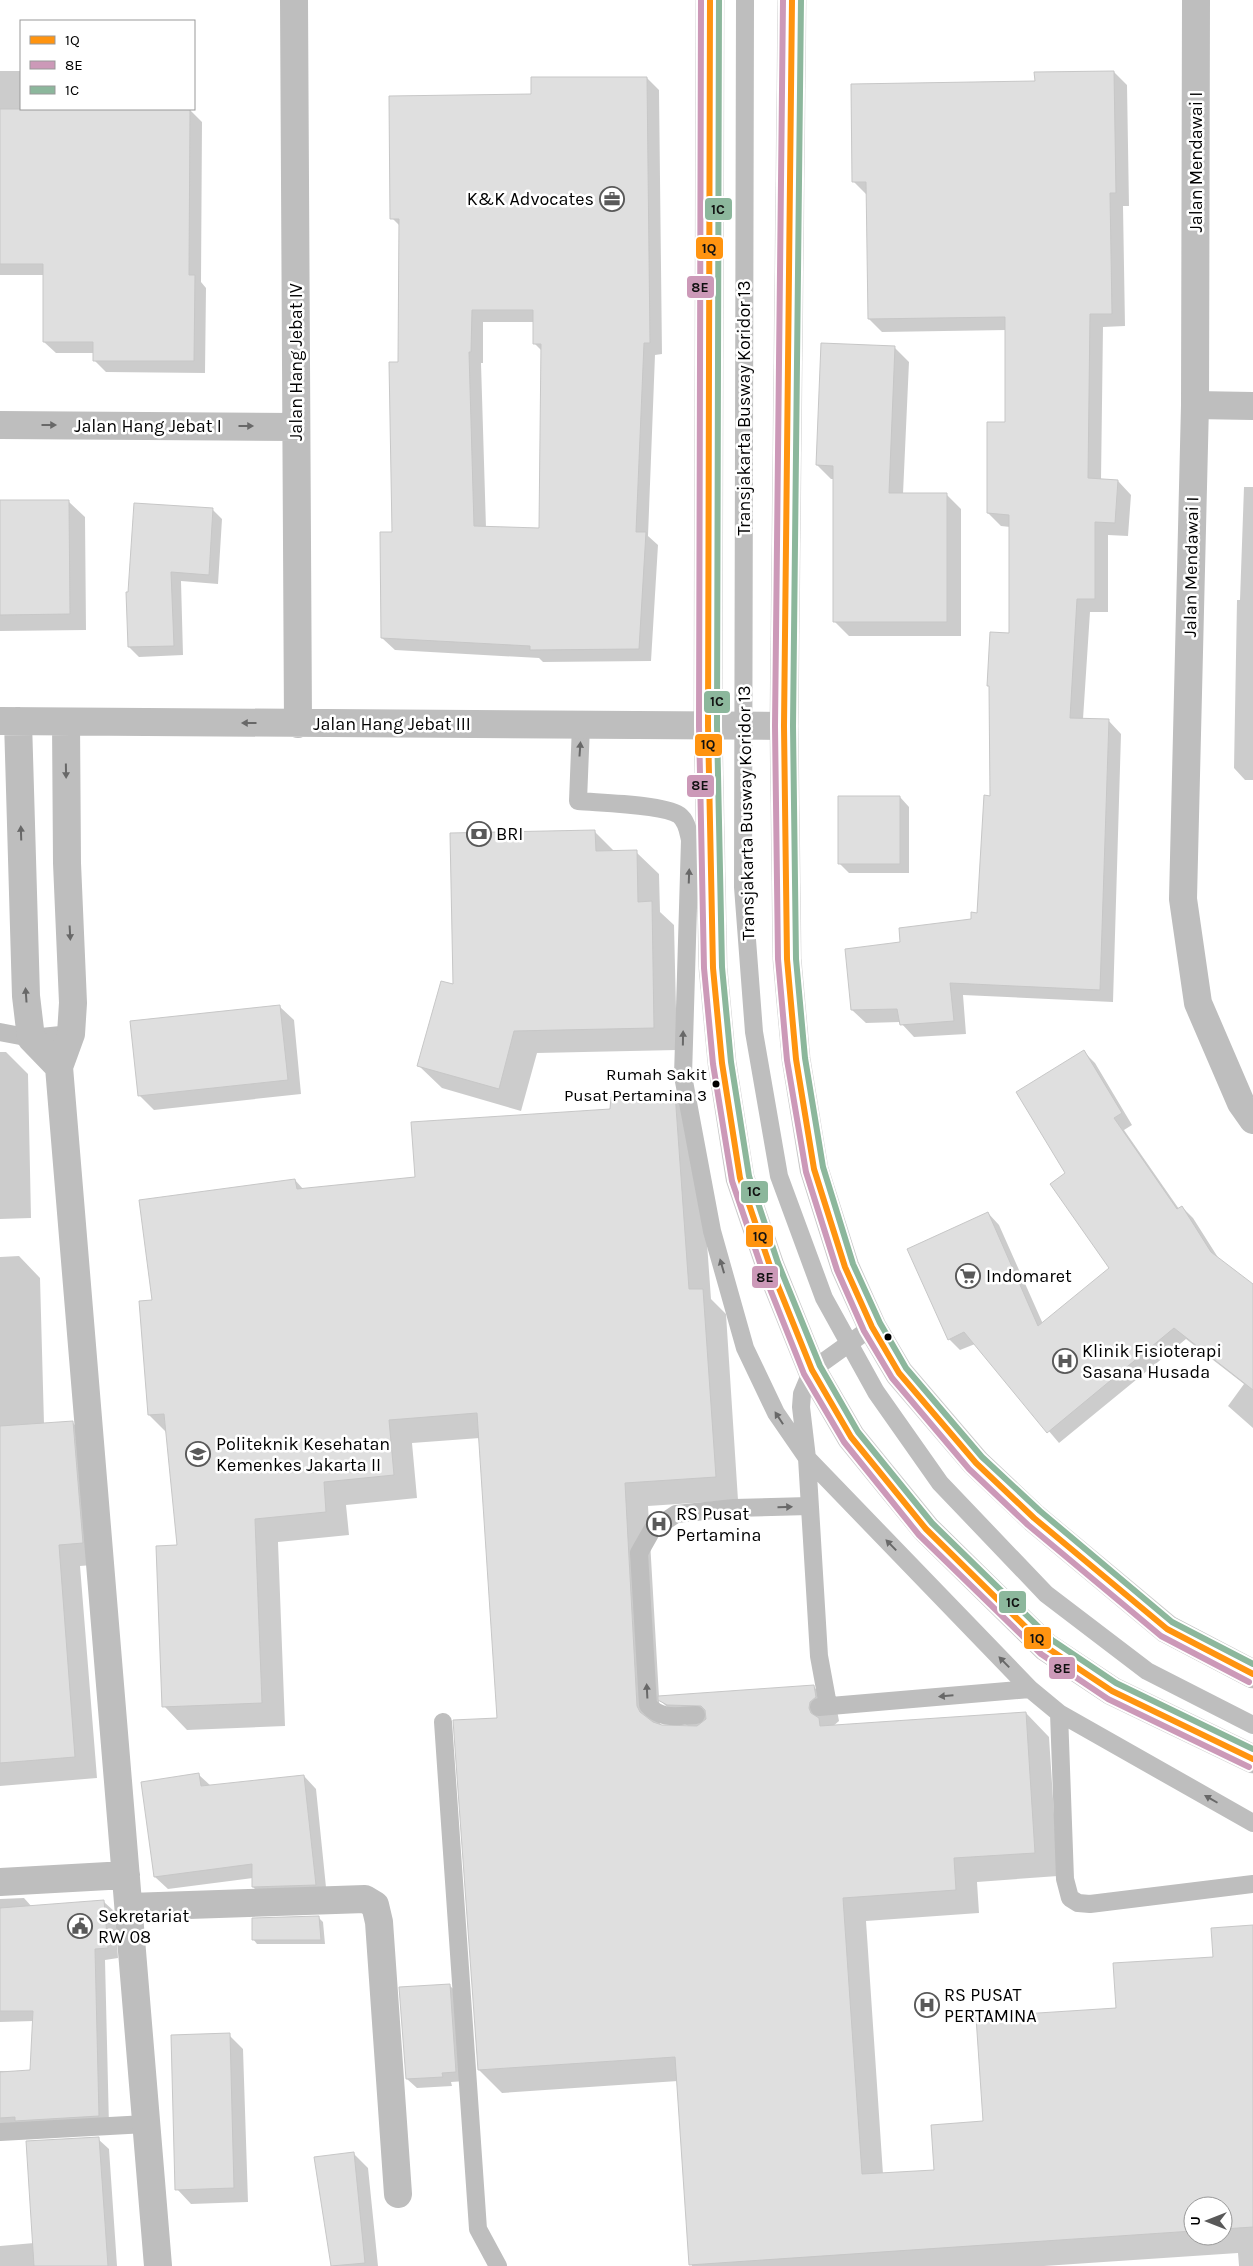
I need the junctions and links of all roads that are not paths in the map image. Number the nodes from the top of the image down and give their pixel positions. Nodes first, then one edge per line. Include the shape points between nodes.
1 (294, 0) edge
2 (710, 0) edge
3 (745, 0) edge
4 (792, 0) edge
5 (1196, 0) edge
6 (1195, 405) junction
7 (1253, 406) edge
8 (0, 425) edge
9 (296, 427) junction
10 (9, 721) edge
11 (66, 722) junction
12 (298, 724) junction
13 (581, 725) junction
14 (708, 726) junction
15 (784, 726) junction
16 (0, 1032) edge
17 (71, 1034) junction
18 (31, 1038) junction
19 (59, 1067) junction
20 (1253, 1120) edge
21 (872, 1327) junction
22 (807, 1382) junction
23 (806, 1458) junction
24 (809, 1506) junction
25 (1253, 1674) edge
26 (1030, 1689) junction
27 (1059, 1713) junction
28 (696, 1715) dead end
29 (443, 1722) dead end
30 (1253, 1725) edge
31 (1253, 1759) edge
32 (1253, 1823) edge
33 (126, 1875) junction
34 (0, 1882) edge
35 (1253, 1884) edge
36 (129, 1907) junction
37 (146, 2124) junction
38 (0, 2132) edge
39 (398, 2194) dead end
40 (158, 2266) edge
41 (498, 2266) edge

1 - 9 street, Jalan Hang Jebat IV
2 - 14 street
3 - 30 lane, Transjakarta Busway Koridor 13, bridge via 743,887 754,1032 780,1176 824,1298 876,1392 940,1483 1046,1594 1147,1670
4 - 15 street
5 - 6 street, Jalan Mendawai I
6 - 7 street
6 - 20 street, Jalan Mendawai I via 1183,899 1198,1003 1241,1103
8 -> 9 street, Jalan Hang Jebat I
9 - 12 street, Jalan Hang Jebat IV
10 - 11 street, Jalan Hang Jebat III
18 -> 10 street
12 -> 11 street, Jalan Hang Jebat III
11 -> 17 street
12 - 13 street, Jalan Hang Jebat III
13 - 14 street, Jalan Hang Jebat III
23 -> 13 lane via 776,1414 745,1348 712,1231 683,1076 690,840 686,824 681,816 665,810 578,800
14 - 15 street, Jalan Hang Jebat III
14 - 22 street via 713,968 722,1063 740,1178
15 - 21 street via 786,959 796,1059 814,1169 845,1268
16 - 18 lane
17 - 18 lane
17 - 19 street
18 - 19 street
19 - 33 street
21 - 22 lane
21 - 25 street via 899,1373 976,1462 1034,1518 1167,1628
22 - 23 lane via 801,1407
22 - 31 street via 926,1529 1046,1647 1112,1690
23 - 24 lane
26 -> 23 lane
26 -> 24 lane via 823,1706
28 -> 24 lane via 665,1716 655,1713 648,1705 639,1553 652,1530 676,1514 734,1508
26 - 27 lane
32 -> 27 lane
27 - 35 lane via 1065,1879 1070,1898 1090,1904
29 - 41 lane via 478,2228
33 - 34 street
33 - 36 street
36 - 37 street
36 - 39 street via 365,1899 375,1905 379,1922
37 - 38 lane
37 - 40 street

